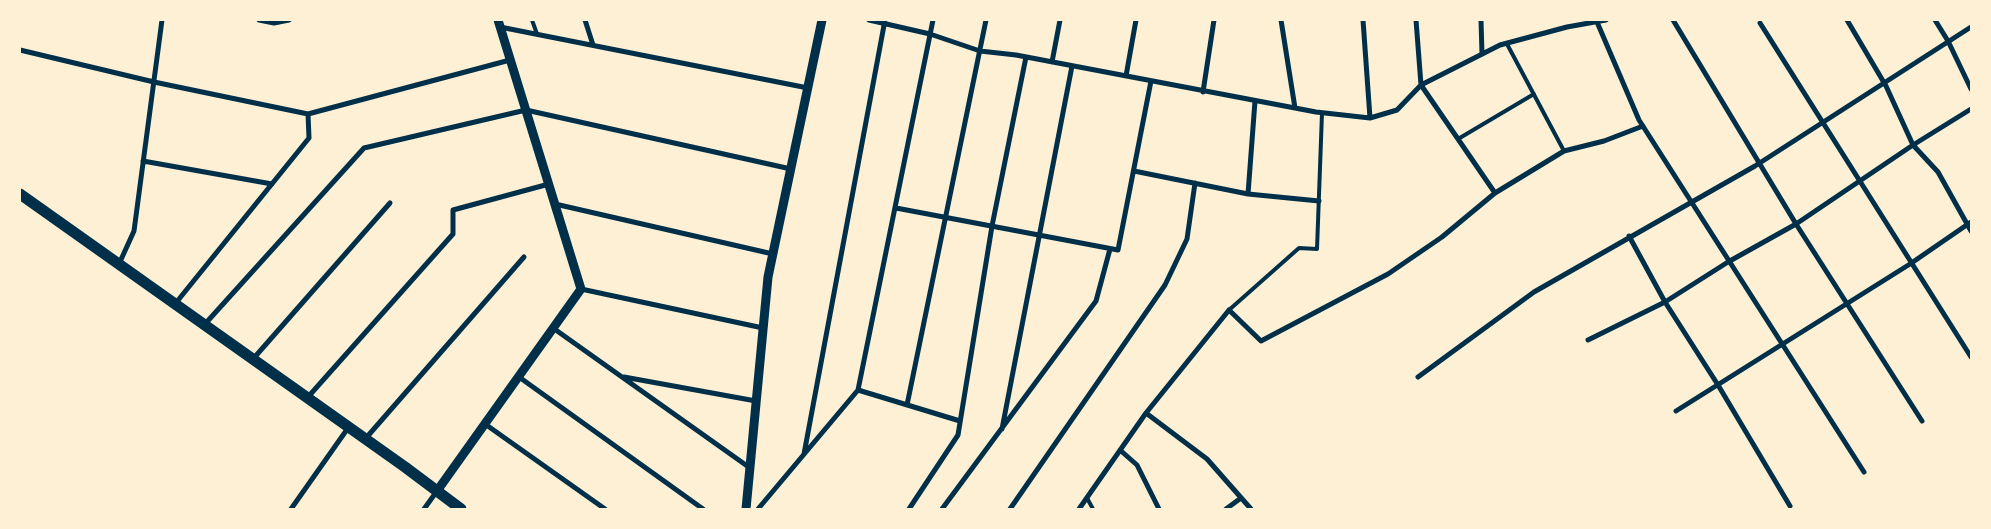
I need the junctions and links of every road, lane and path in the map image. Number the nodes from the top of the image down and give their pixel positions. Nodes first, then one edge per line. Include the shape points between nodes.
1 (162, 20) edge
2 (259, 20) edge
3 (289, 20) edge
4 (532, 20) edge
5 (585, 20) edge
6 (822, 20) edge
7 (869, 20) edge
8 (933, 20) edge
9 (986, 20) edge
10 (1060, 20) edge
11 (1136, 20) edge
12 (1214, 20) edge
13 (1281, 20) edge
14 (1363, 20) edge
15 (1416, 20) edge
16 (1480, 20) edge
17 (1606, 20) edge
18 (1673, 20) edge
19 (1847, 20) edge
20 (1935, 20) edge
21 (884, 22) edge
22 (1597, 22) junction
23 (499, 23) edge
24 (1760, 23) dead end
25 (1971, 27) edge
26 (537, 34) junction
27 (930, 34) junction
28 (1948, 41) junction
29 (1507, 44) junction
30 (594, 45) junction
31 (20, 50) edge
32 (980, 51) junction
33 (1482, 54) junction
34 (1026, 57) junction
35 (510, 60) junction
36 (1052, 62) junction
37 (1072, 66) junction
38 (1126, 76) junction
39 (1151, 81) junction
40 (154, 82) junction
41 (1883, 83) junction
42 (1421, 85) junction
43 (808, 88) junction
44 (1971, 89) edge
45 (1203, 92) junction
46 (1534, 94) junction
47 (1255, 101) junction
48 (1295, 108) junction
49 (526, 110) junction
50 (1971, 110) edge
51 (1322, 113) junction
52 (308, 114) junction
53 (1370, 118) junction
54 (1823, 122) junction
55 (1642, 126) junction
56 (1458, 139) junction
57 (1913, 144) junction
58 (1564, 151) junction
59 (143, 161) junction
60 (1760, 163) junction
61 (790, 170) junction
62 (1134, 171) junction
63 (1860, 182) junction
64 (1195, 183) junction
65 (272, 184) junction
66 (549, 184) junction
67 (1495, 193) junction
68 (20, 194) edge
69 (1248, 194) junction
70 (1319, 201) junction
71 (1692, 201) junction
72 (390, 203) dead end
73 (555, 204) junction
74 (896, 208) junction
75 (947, 218) junction
76 (1796, 224) junction
77 (1969, 224) edge
78 (992, 226) junction
79 (1971, 231) edge
80 (1039, 236) junction
81 (1629, 236) junction
82 (1110, 249) junction
83 (772, 254) junction
84 (524, 257) dead end
85 (1728, 262) junction
86 (119, 264) junction
87 (1910, 264) junction
88 (581, 289) junction
89 (1665, 302) junction
90 (1848, 302) junction
91 (175, 304) junction
92 (1228, 310) junction
93 (205, 325) junction
94 (553, 328) junction
95 (763, 328) junction
96 (1588, 340) dead end
97 (1783, 345) junction
98 (1971, 357) edge
99 (252, 359) junction
100 (519, 376) junction
101 (1418, 376) dead end
102 (621, 377) junction
103 (1718, 385) junction
104 (858, 390) junction
105 (308, 398) junction
106 (756, 401) junction
107 (907, 405) junction
108 (1676, 411) dead end
109 (1146, 413) junction
110 (960, 421) junction
111 (1922, 421) dead end
112 (485, 424) junction
113 (349, 427) junction
114 (1002, 429) junction
115 (365, 439) junction
116 (1120, 450) junction
117 (804, 455) junction
118 (750, 468) junction
119 (1864, 472) dead end
120 (437, 491) junction
121 (1087, 498) junction
122 (1241, 498) junction
123 (1790, 506) dead end
124 (291, 509) edge
125 (424, 509) edge
126 (461, 509) edge
127 (605, 509) edge
128 (703, 509) edge
129 (746, 509) edge
130 (758, 509) edge
131 (909, 509) edge
132 (942, 509) edge
133 (1010, 509) edge
134 (1079, 509) edge
135 (1093, 509) edge
136 (1159, 509) edge
137 (1226, 509) edge
138 (1251, 509) edge

1 - 40 street
2 - 3 street via 274,23
4 - 26 lane
5 - 30 street
6 - 43 street
7 - 21 street
8 - 27 street
9 - 32 street
10 - 36 street
11 - 38 street
12 - 45 street
13 - 48 street
14 - 53 street
15 - 42 street
16 - 33 street
17 - 22 street
18 - 60 street
19 - 41 street
20 - 28 street
21 - 27 street
21 - 117 street
22 - 29 street
22 - 55 street
23 - 26 street
23 - 35 street
24 - 54 street
25 - 28 street
26 - 30 street
27 - 32 street
27 - 74 street
28 - 41 street
28 - 44 street
29 - 33 street
29 - 46 lane
30 - 43 street
31 - 40 street
32 - 34 street
32 - 75 street
33 - 42 street
34 - 36 street
34 - 78 street
35 - 49 street
35 - 52 street
36 - 37 street
37 - 38 street
37 - 80 street
38 - 39 street
39 - 45 street
39 - 62 street
40 - 52 street
40 - 59 street
41 - 54 street
41 - 57 street
42 - 53 street via 1397,110
42 - 56 street
43 - 61 street
45 - 47 street
46 - 56 lane
46 - 58 lane
47 - 48 street
47 - 69 street
48 - 51 street
49 - 61 street
49 - 66 street
49 - 93 street via 364,148
50 - 57 street
51 - 53 street
51 - 70 lane
52 - 65 street via 310,138
54 - 60 street
54 - 63 street
55 - 58 street via 1604,142
55 - 71 street
56 - 67 street
57 - 63 street
57 - 77 street via 1938,172
58 - 67 street
59 - 65 street
59 - 86 street via 134,231
60 - 71 street
60 - 76 street
61 - 83 street
62 - 64 street
62 - 82 street via 1118,250
63 - 76 street
63 - 87 street
64 - 69 street
64 - 133 street via 1187,239 1165,285
65 - 91 street
66 - 73 street
66 - 105 street via 453,210 453,234
67 - 92 street via 1442,237 1388,274 1261,341
68 - 86 main road
69 - 70 street
70 - 92 lane via 1317,249 1299,248
71 - 81 street
71 - 85 street
72 - 99 street
73 - 83 street
73 - 88 street
74 - 75 street
74 - 104 street
75 - 78 street
75 - 107 street
76 - 85 street
76 - 90 street
77 - 79 street
77 - 87 street
78 - 80 street
78 - 110 street
80 - 82 street
80 - 114 street
81 - 89 street
81 - 101 street via 1534,292
82 - 114 street via 1096,301
83 - 95 street
84 - 115 street
85 - 89 street
85 - 97 street
86 - 91 main road
87 - 90 street
87 - 98 street
88 - 94 street
88 - 95 street
89 - 96 street
89 - 103 street
90 - 97 street
90 - 111 street
91 - 93 main road
92 - 109 street
93 - 99 main road
94 - 100 street
94 - 102 street
95 - 106 street
97 - 103 street
97 - 119 street
99 - 105 main road
100 - 112 street
100 - 128 street
102 - 106 street
102 - 118 street
103 - 108 street
103 - 123 street
104 - 107 street
104 - 117 street
105 - 113 main road
106 - 118 street
107 - 110 street
109 - 116 street
109 - 122 street via 1207,458
110 - 131 street via 958,435
112 - 120 street
112 - 127 street
113 - 115 main road
113 - 124 street
114 - 132 street
115 - 120 main road
116 - 121 street
116 - 136 street via 1137,465
117 - 130 street
118 - 129 street
120 - 125 street
120 - 126 main road
121 - 134 street
121 - 135 lane
122 - 137 street
122 - 138 street

